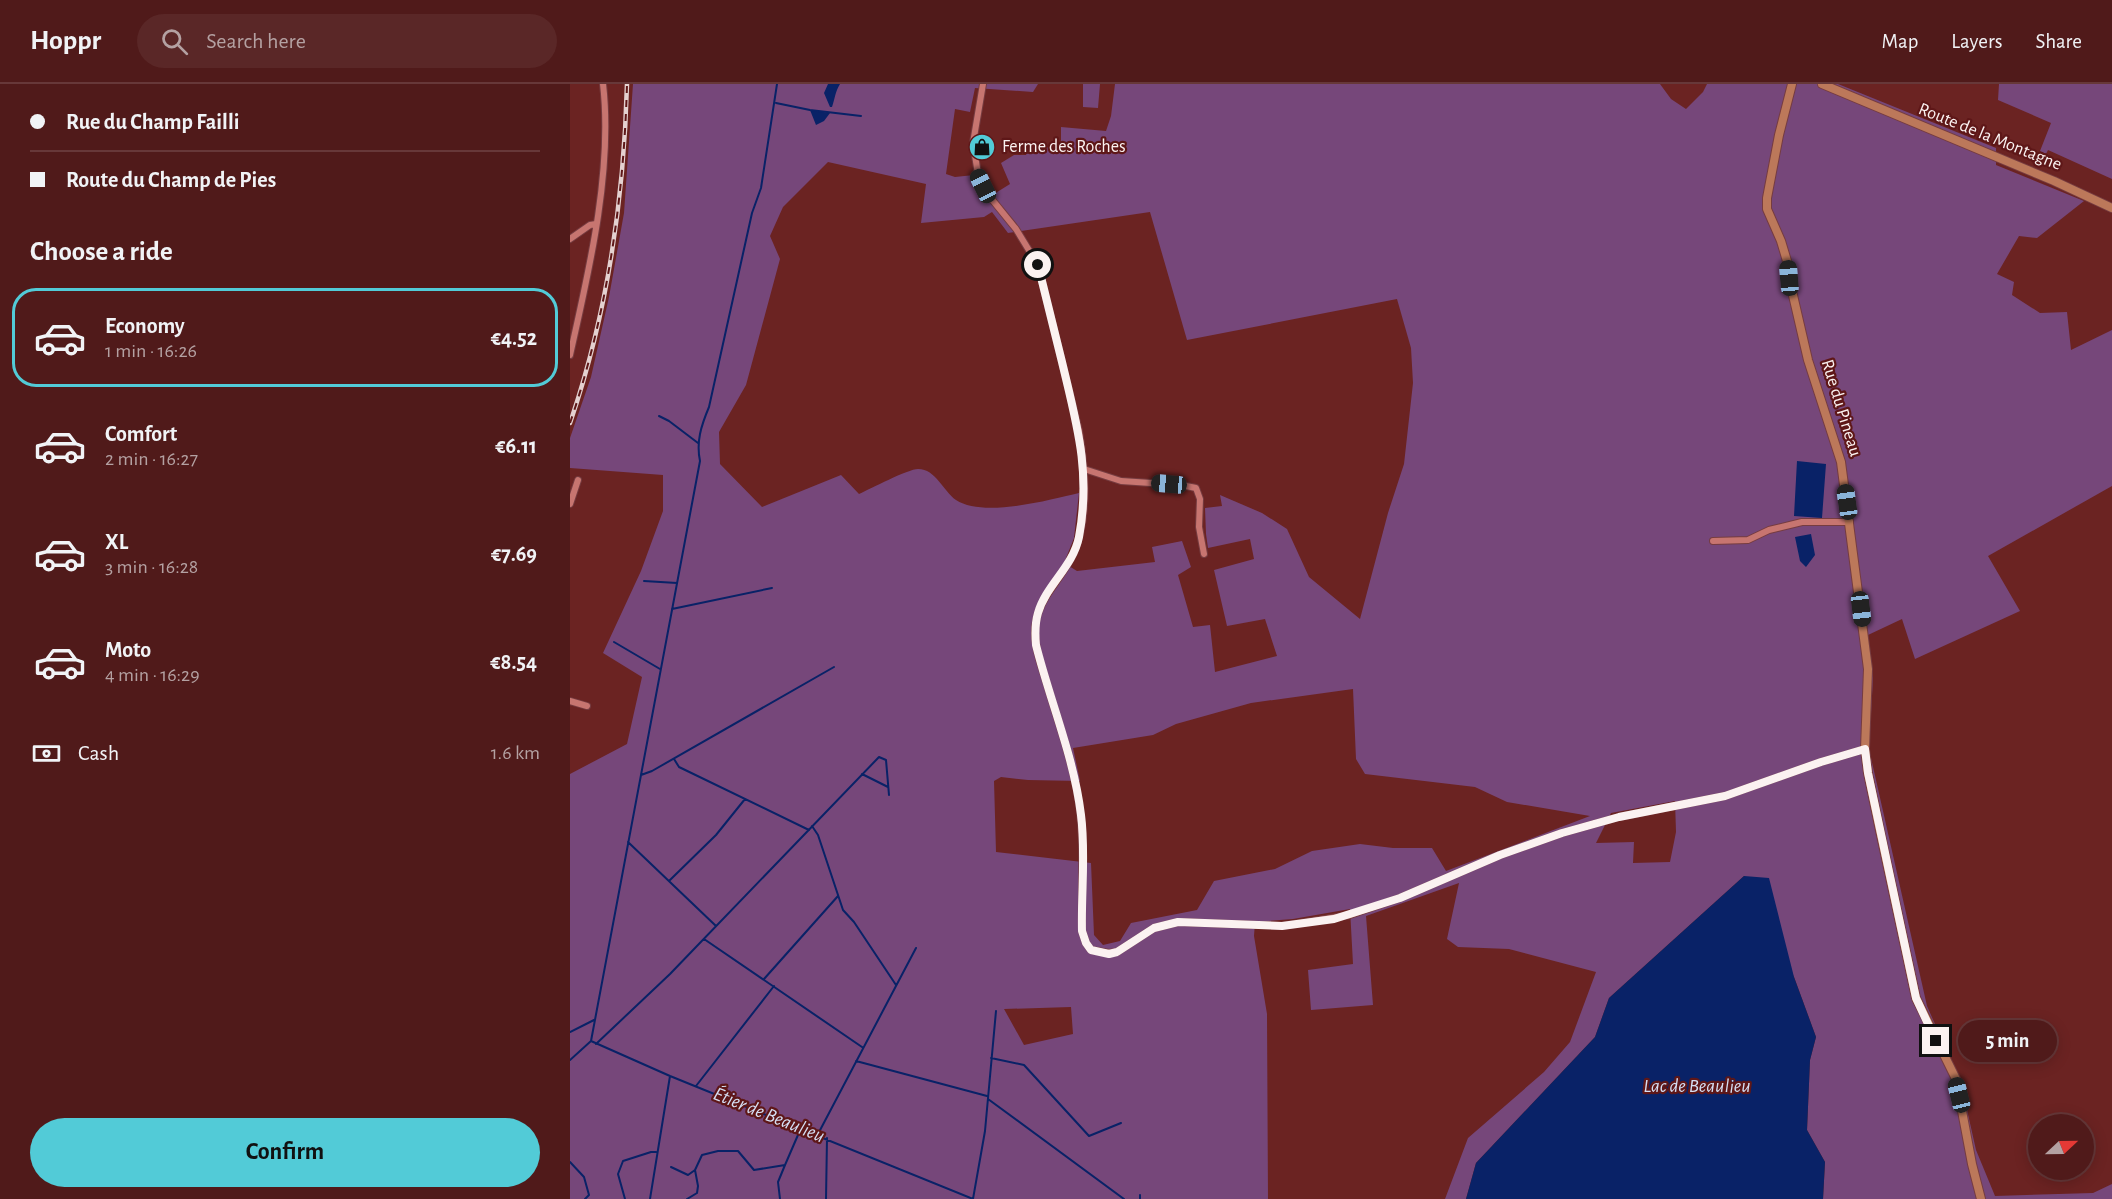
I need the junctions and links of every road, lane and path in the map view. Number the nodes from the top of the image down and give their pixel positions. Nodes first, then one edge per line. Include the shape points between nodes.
1 (603, 84) edge
2 (983, 84) edge
3 (1792, 84) edge
4 (1822, 84) edge
5 (2112, 208) edge
6 (596, 224) junction
7 (570, 239) edge
8 (570, 355) edge
9 (1084, 469) junction
10 (578, 480) dead end
11 (570, 504) edge
12 (1850, 522) junction
13 (1713, 541) dead end
14 (1204, 554) dead end
15 (570, 701) edge
16 (587, 706) dead end
17 (1865, 749) junction
18 (1981, 1199) edge

1 - 6 street via 606,130
2 - 9 street via 973,143 978,174 1038,265 1079,431
3 - 12 street, Rue du Pineau via 1767,209 1787,261 1808,360 1841,462
4 - 5 street, Route de la Montagne
6 - 7 street
6 - 8 street
9 - 14 street via 1121,481 1196,488
9 - 17 street via 1078,541 1040,606 1035,633 1076,785 1083,842 1082,931 1091,950 1117,952 1154,928 1178,922 1282,926 1350,915 1562,833 1725,796
10 - 11 street
12 - 13 street via 1802,522 1748,540
12 - 17 street, Rue du Pineau via 1868,669
15 - 16 street
17 - 18 street, Rue du Pineau via 1916,998 1956,1079

